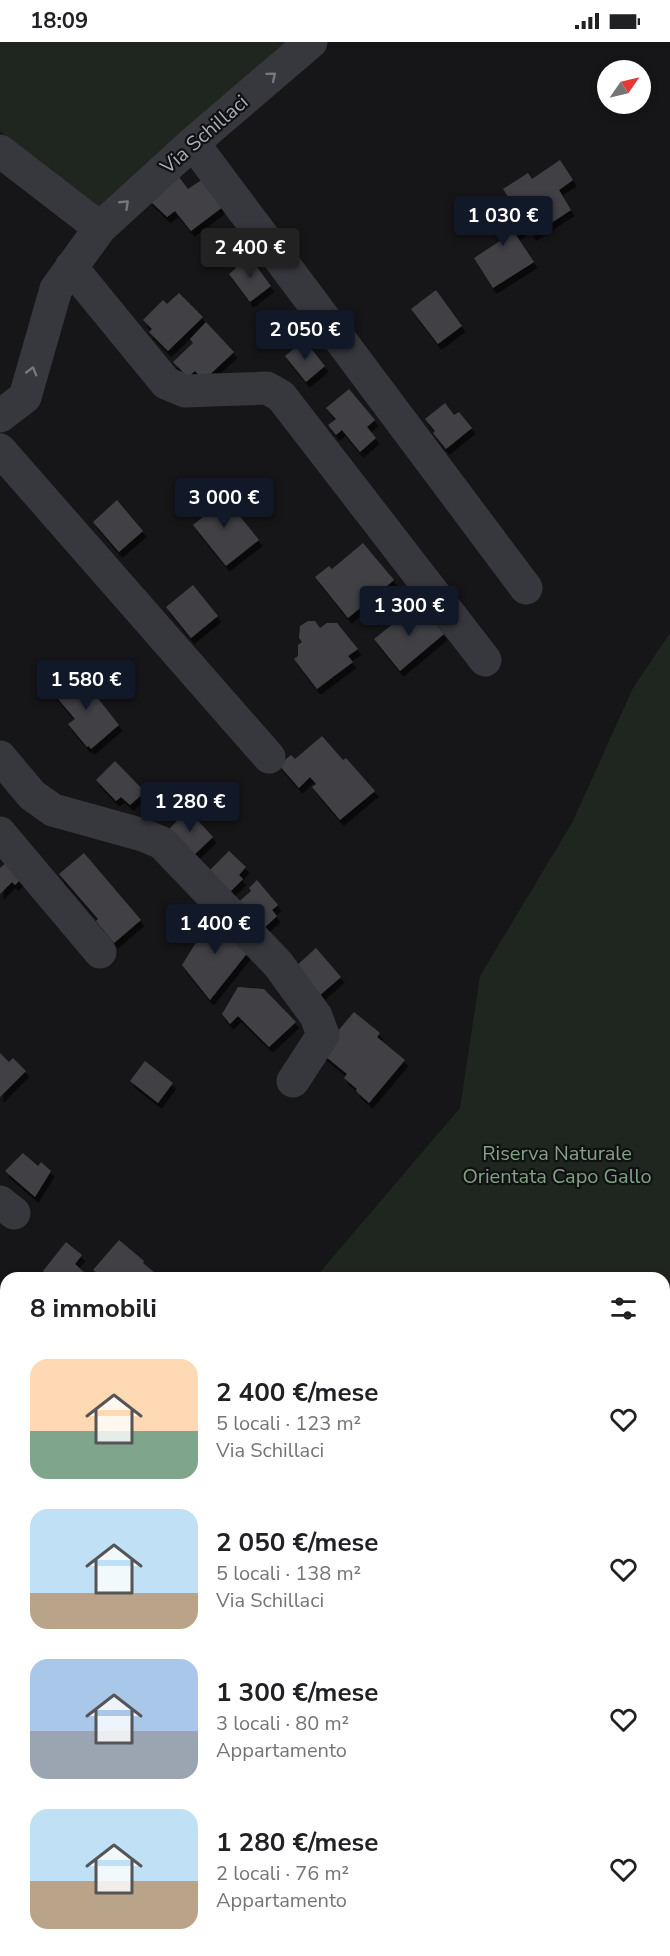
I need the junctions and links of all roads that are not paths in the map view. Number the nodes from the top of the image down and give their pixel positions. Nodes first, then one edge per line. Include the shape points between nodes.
1 (311, 42) edge
2 (193, 142) junction
3 (0, 151) edge
4 (100, 228) junction
5 (72, 267) junction
6 (0, 416) edge
7 (0, 450) edge
8 (526, 588) dead end
9 (486, 660) dead end
10 (0, 757) edge
11 (269, 757) dead end
12 (0, 832) edge
13 (100, 952) dead end
14 (293, 1081) dead end

2 -> 1 street, Via Schillaci
4 -> 2 street, Via Schillaci
2 - 8 street
3 - 4 street
4 - 5 street, Via Schillaci
6 -> 5 street, Via Schillaci via 25,397 56,290
5 - 9 street via 166,383 185,390 267,388 281,396
7 - 11 street
10 - 14 street via 32,795 53,810 162,843 278,964 316,1016 322,1035
12 - 13 street

